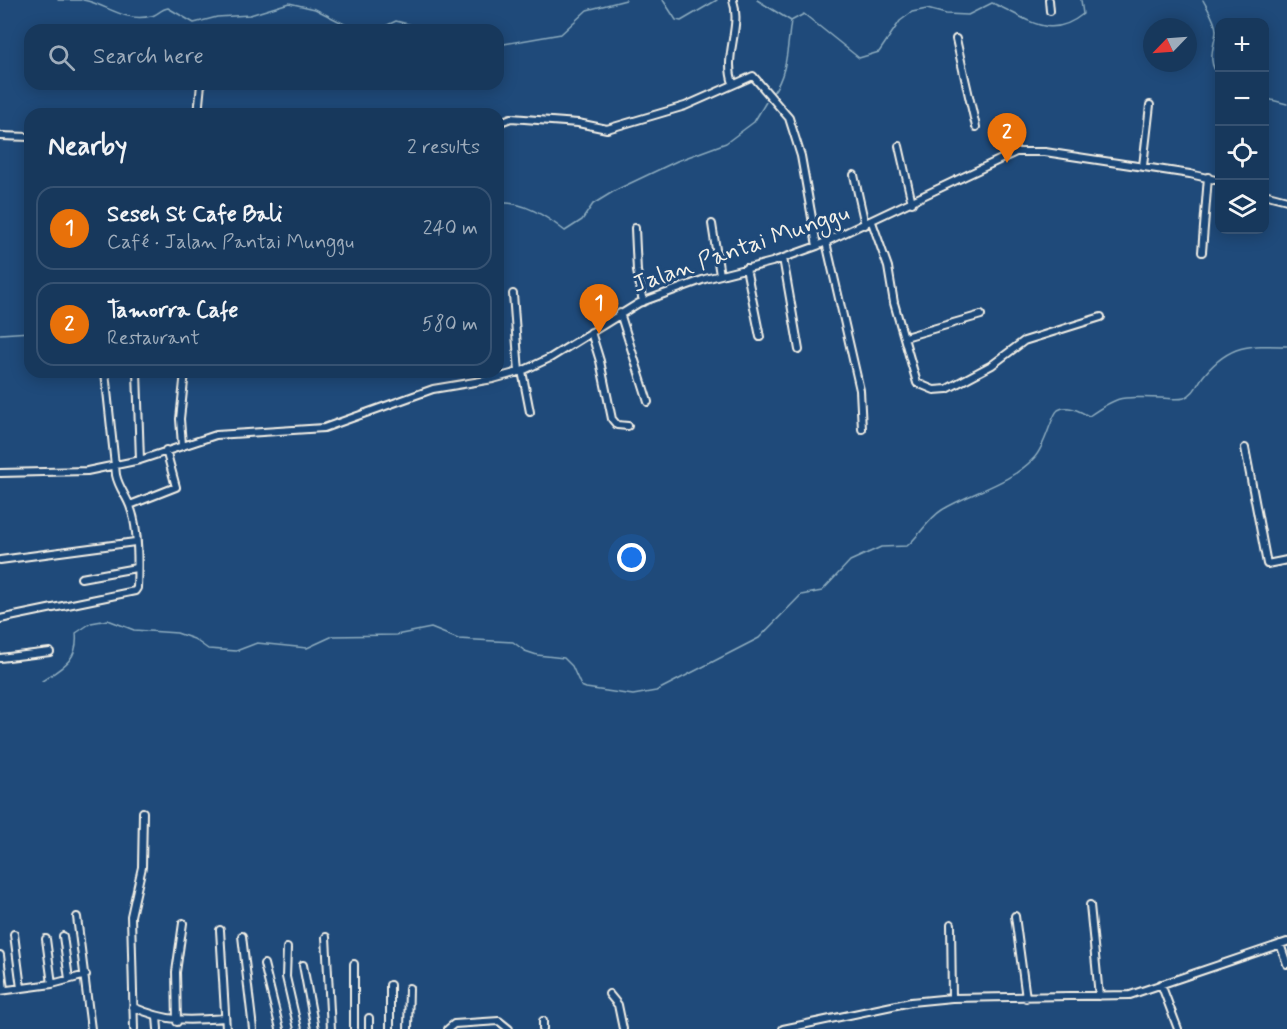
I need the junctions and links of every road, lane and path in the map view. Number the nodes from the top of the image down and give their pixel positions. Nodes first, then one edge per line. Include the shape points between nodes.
1 (734, 0) edge
2 (1049, 0) edge
3 (1050, 11) dead end
4 (956, 39) dead end
5 (733, 83) junction
6 (200, 90) edge
7 (1150, 105) dead end
8 (199, 108) edge
9 (504, 121) edge
10 (976, 127) dead end
11 (0, 136) edge
12 (24, 137) edge
13 (899, 146) dead end
14 (1143, 166) junction
15 (854, 175) dead end
16 (1208, 177) junction
17 (1217, 180) edge
18 (1269, 195) edge
19 (1287, 200) edge
20 (912, 203) junction
21 (868, 223) junction
22 (712, 224) dead end
23 (635, 228) dead end
24 (826, 242) junction
25 (817, 246) junction
26 (1202, 252) dead end
27 (783, 258) junction
28 (746, 268) junction
29 (720, 275) junction
30 (513, 294) dead end
31 (643, 302) junction
32 (620, 313) junction
33 (981, 315) dead end
34 (1101, 317) dead end
35 (591, 332) junction
36 (760, 337) dead end
37 (905, 337) junction
38 (799, 350) dead end
39 (520, 371) junction
40 (504, 374) edge
41 (106, 378) edge
42 (136, 378) edge
43 (183, 378) edge
44 (488, 378) edge
45 (648, 402) dead end
46 (530, 412) dead end
47 (628, 426) dead end
48 (862, 429) dead end
49 (182, 445) junction
50 (1245, 448) dead end
51 (166, 450) junction
52 (140, 460) junction
53 (116, 466) junction
54 (0, 473) edge
55 (130, 505) junction
56 (135, 542) junction
57 (0, 560) edge
58 (1287, 560) edge
59 (136, 568) junction
60 (81, 578) dead end
61 (0, 619) edge
62 (50, 651) dead end
63 (0, 658) edge
64 (142, 812) dead end
65 (1090, 905) dead end
66 (1015, 916) dead end
67 (77, 917) dead end
68 (183, 923) dead end
69 (951, 924) dead end
70 (220, 930) dead end
71 (14, 934) dead end
72 (63, 936) dead end
73 (242, 936) dead end
74 (326, 937) dead end
75 (46, 939) dead end
76 (1284, 943) edge
77 (288, 948) dead end
78 (0, 955) edge
79 (264, 964) dead end
80 (354, 964) dead end
81 (1287, 964) edge
82 (303, 965) dead end
83 (86, 975) junction
84 (69, 980) junction
85 (52, 984) junction
86 (1161, 984) junction
87 (390, 985) dead end
88 (21, 988) junction
89 (409, 988) dead end
90 (2, 990) edge
91 (609, 994) dead end
92 (1099, 996) junction
93 (952, 998) junction
94 (1026, 998) junction
95 (133, 1006) junction
96 (157, 1017) junction
97 (224, 1018) junction
98 (369, 1018) dead end
99 (543, 1021) dead end
100 (177, 1022) junction
101 (91, 1029) edge
102 (134, 1029) edge
103 (158, 1029) edge
104 (226, 1029) edge
105 (253, 1029) edge
106 (280, 1029) edge
107 (298, 1029) edge
108 (315, 1029) edge
109 (331, 1029) edge
110 (354, 1029) edge
111 (369, 1029) edge
112 (390, 1029) edge
113 (408, 1029) edge
114 (448, 1029) edge
115 (509, 1029) edge
116 (543, 1029) edge
117 (623, 1029) edge
118 (783, 1029) edge
119 (1178, 1029) edge

1 - 5 street via 729,64
2 - 3 street
4 - 10 street
5 - 9 street via 685,106 607,129 578,123
5 - 25 street via 753,76 789,118 801,156
6 - 8 street
7 - 14 street
11 - 12 street
13 - 20 street
14 - 16 street, Jalan Pantai Munggu
14 - 20 street, Jalan Pantai Munggu via 1022,151
15 - 21 street
16 - 17 street, Jalan Pantai Munggu
16 - 26 street
18 - 19 street
20 - 21 street, Jalan Pantai Munggu
21 - 24 street, Jalan Pantai Munggu
21 - 37 street via 888,267
22 - 29 street
23 - 31 street
24 - 25 street, Jalan Pantai Munggu
24 - 48 street via 860,390
25 - 27 street, Jalan Pantai Munggu
27 - 28 street, Jalan Pantai Munggu
27 - 38 street
28 - 29 street, Jalan Pantai Munggu
28 - 36 street
29 - 31 street, Jalan Pantai Munggu
30 - 39 street
31 - 32 street, Jalan Pantai Munggu
32 - 35 street, Jalan Pantai Munggu
32 - 45 street
33 - 37 street
34 - 37 street via 1024,341 992,365 943,390 915,381
35 - 39 street, Jalan Pantai Munggu via 550,358
35 - 47 street via 612,419 617,425
39 - 40 street, Jalan Pantai Munggu
39 - 46 street
41 - 53 street
42 - 52 street
43 - 49 street
44 - 49 street, Jalan Pantai Munggu via 433,390 324,428 243,431
49 - 51 street, Jalan Pantai Munggu
50 - 58 street via 1267,564
51 - 52 street, Jalan Pantai Munggu
51 - 55 street via 176,487
52 - 53 street, Jalan Pantai Munggu
53 - 54 street, Jalan Pantai Munggu via 87,471
53 - 55 street via 119,489
55 - 56 street
56 - 57 street
56 - 59 street
59 - 60 street
59 - 61 street via 135,591
62 - 63 street
64 - 95 street via 142,867 132,916
65 - 92 street
66 - 94 street
67 - 83 street
68 - 100 street via 176,972
69 - 93 street
70 - 97 street
71 - 88 street
72 - 84 street
73 - 105 street
74 - 109 street
75 - 85 street
76 - 81 street
76 - 86 street
77 - 107 street via 286,977
78 - 90 street
79 - 106 street
80 - 110 street
82 - 108 street
83 - 84 street
83 - 101 street
84 - 85 street
85 - 88 street
86 - 92 street via 1133,994
86 - 119 street
87 - 112 street
88 - 90 street
89 - 113 street
91 - 117 street via 618,1005
92 - 94 street
93 - 94 street
93 - 118 street via 908,1002
95 - 96 street
95 - 102 street
96 - 100 street
96 - 103 street
97 - 100 street
97 - 104 street
98 - 111 street
99 - 116 street
114 - 115 street via 454,1024 499,1021

